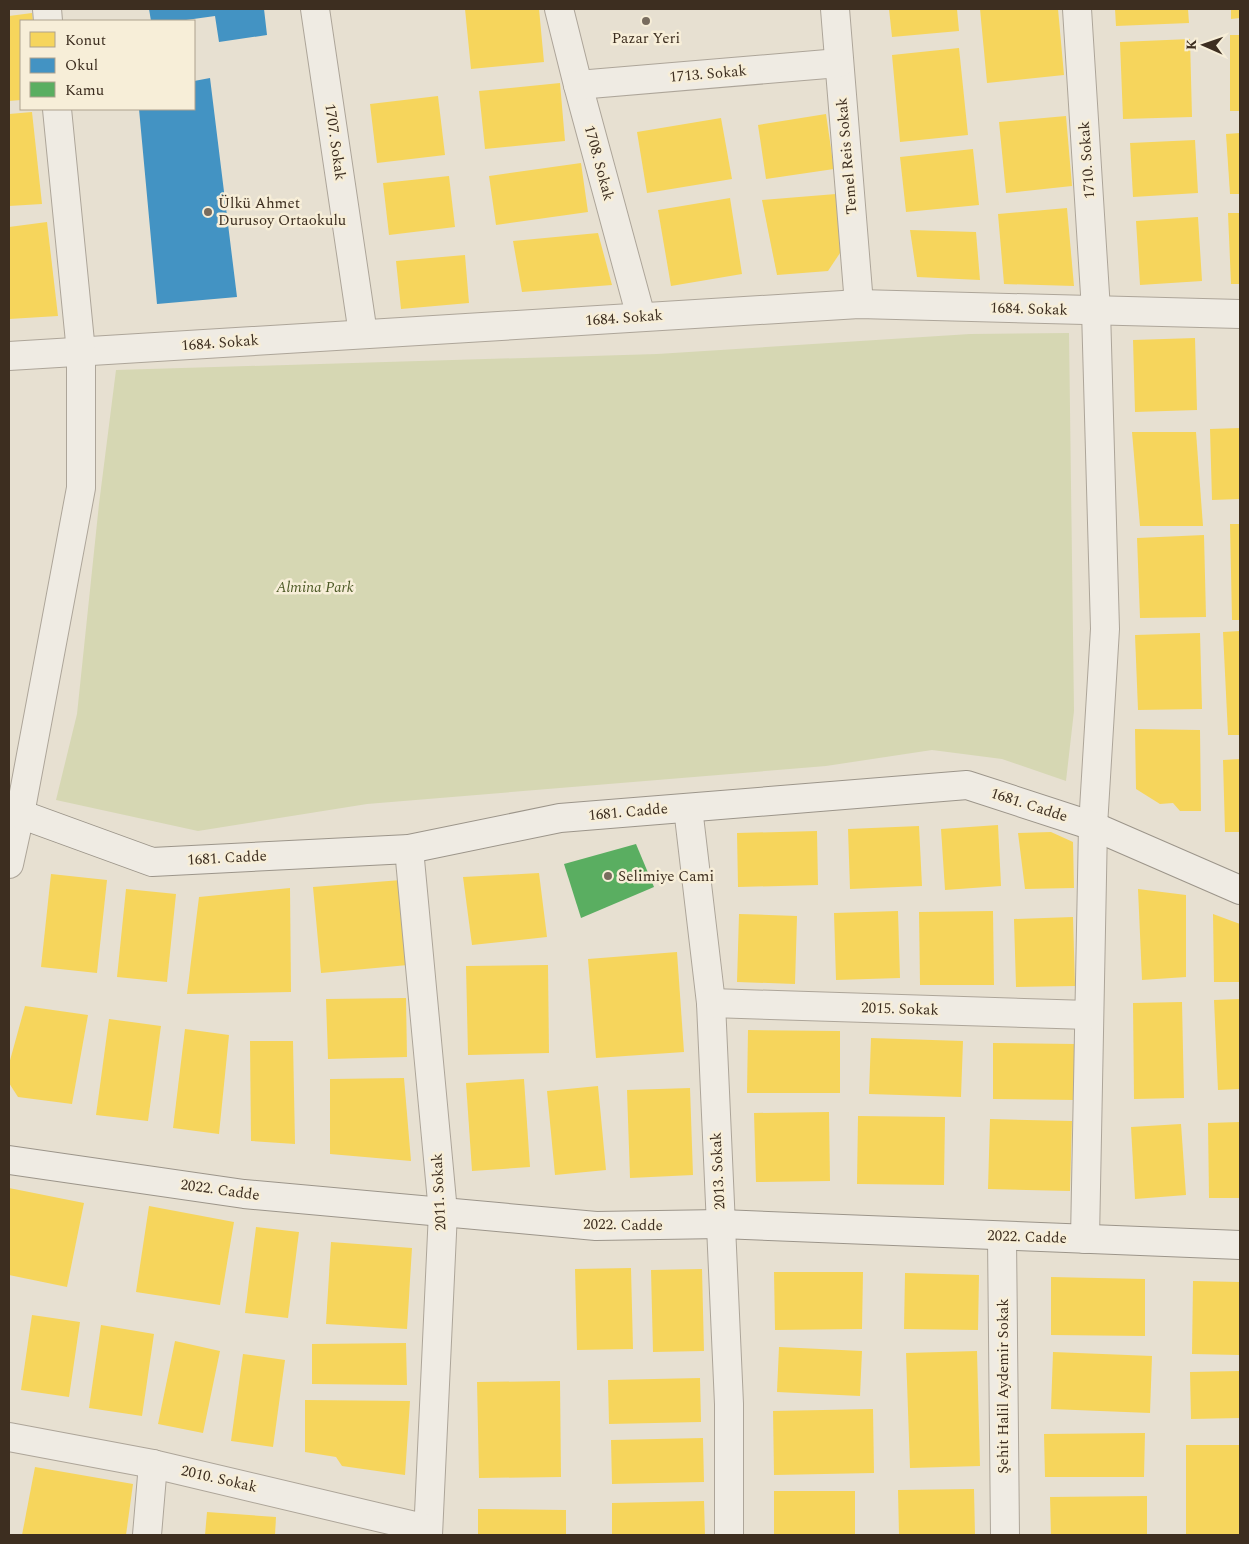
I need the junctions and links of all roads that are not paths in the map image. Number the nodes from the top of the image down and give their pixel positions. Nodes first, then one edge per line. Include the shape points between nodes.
1 (315, 9) edge
2 (560, 9) edge
3 (834, 9) edge
4 (1077, 9) edge
5 (839, 63) junction
6 (578, 85) junction
7 (57, 110) edge
8 (859, 304) junction
9 (1096, 310) junction
10 (1240, 314) edge
11 (641, 317) junction
12 (363, 334) junction
13 (81, 352) junction
14 (9, 356) edge
15 (688, 808) junction
16 (14, 812) edge
17 (1093, 826) junction
18 (409, 849) junction
19 (9, 864) edge
20 (1240, 890) edge
21 (711, 1003) junction
22 (1089, 1015) junction
23 (9, 1160) edge
24 (443, 1212) junction
25 (721, 1224) junction
26 (1002, 1237) junction
27 (1085, 1240) junction
28 (1240, 1245) edge
29 (9, 1437) edge
30 (154, 1464) junction
31 (428, 1532) edge
32 (147, 1535) edge
33 (729, 1535) edge
34 (1004, 1535) edge

1 - 12 street, 1707. Sokak
2 - 6 street, 1708. Sokak
3 - 5 street, Temel Reis Sokak
4 - 9 street, 1710. Sokak
5 - 6 street, 1713. Sokak
5 - 8 street, Temel Reis Sokak
6 - 11 street, 1708. Sokak
7 - 13 street
8 - 9 street, 1684. Sokak
8 - 11 street, 1684. Sokak
9 - 10 street, 1684. Sokak
9 - 17 street, 1710. Sokak via 1104,629
11 - 12 street, 1684. Sokak
12 - 13 street, 1684. Sokak
13 - 14 street, 1684. Sokak
13 - 16 street via 81,488
15 - 17 street, 1681. Cadde via 967,785
15 - 18 street, 1681. Cadde via 560,818
15 - 21 street, 2013. Sokak
16 - 18 street, 1681. Cadde via 152,862
16 - 19 street
17 - 20 street, 1681. Cadde
17 - 22 street, 1710. Sokak
18 - 24 street, 2011. Sokak
21 - 22 street, 2015. Sokak
21 - 25 street, 2013. Sokak
22 - 27 street, 1710. Sokak
23 - 24 street, 2022. Cadde via 244,1194
24 - 25 street, 2022. Cadde via 596,1226
24 - 31 street, 2011. Sokak
25 - 26 street, 2022. Cadde
25 - 33 street, 2013. Sokak
26 - 27 street, 2022. Cadde
26 - 34 street, Şehit Halil Aydemir Sokak
27 - 28 street, 2022. Cadde
29 - 30 street, 2010. Sokak
30 - 31 street, 2010. Sokak
30 - 32 street

